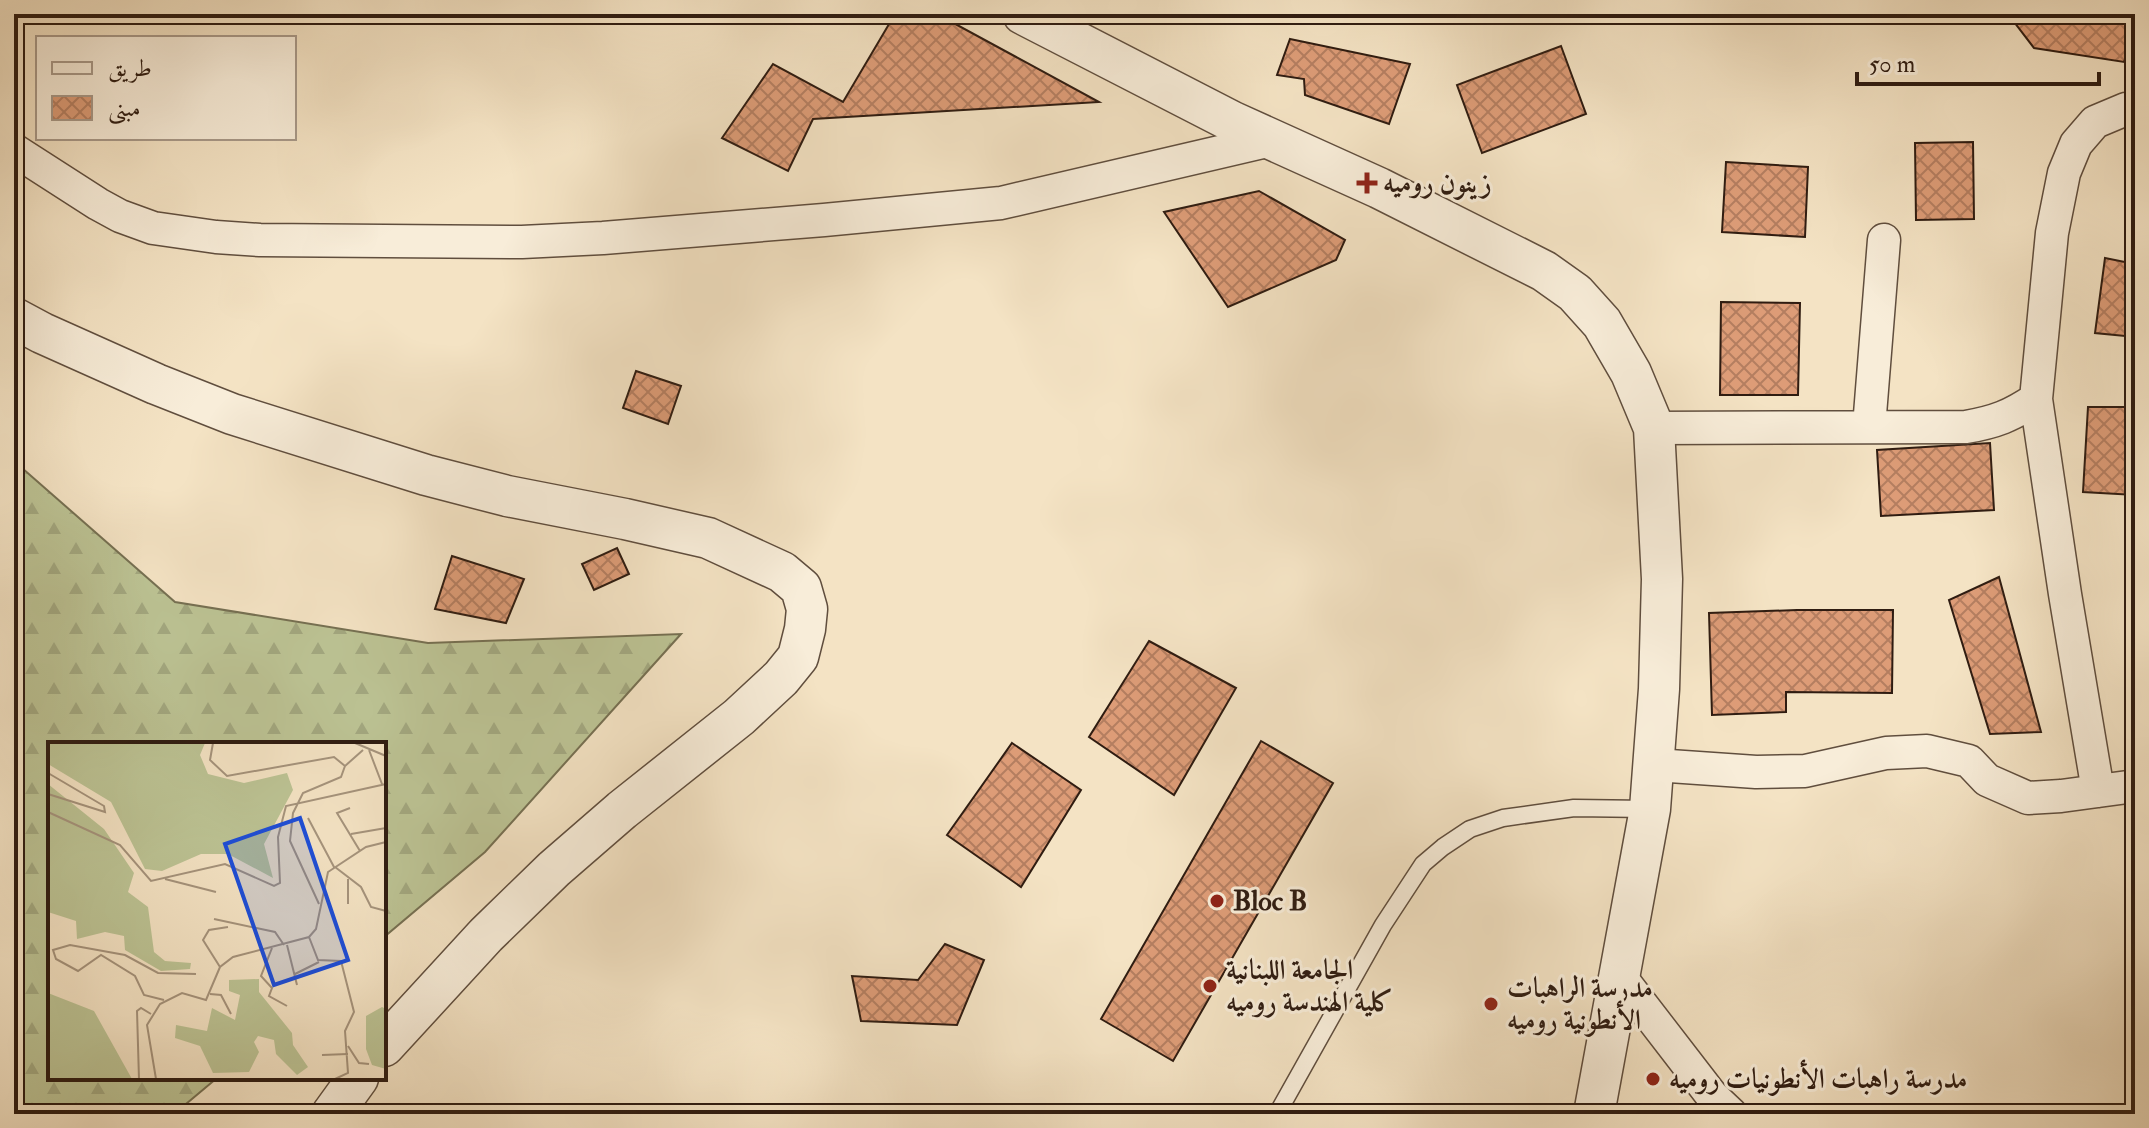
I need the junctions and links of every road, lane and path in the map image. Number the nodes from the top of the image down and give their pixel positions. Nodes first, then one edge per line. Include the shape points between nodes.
1 (1023, 14) edge
2 (2135, 110) edge
3 (1271, 140) junction
4 (14, 150) edge
5 (1884, 240) dead end
6 (14, 318) edge
7 (2036, 399) junction
8 (1869, 427) junction
9 (1654, 428) junction
10 (1655, 765) junction
11 (2135, 786) edge
12 (2098, 791) junction
13 (1650, 809) junction
14 (1618, 974) junction
15 (386, 1044) edge
16 (357, 1080) edge
17 (332, 1114) edge
18 (1277, 1114) edge
19 (1594, 1114) edge
20 (1731, 1114) edge

1 - 3 street
2 - 7 street via 2095,122 2076,144 2064,173 2052,233
3 - 4 street via 1001,203 522,242 260,240 167,231 120,216
3 - 9 street via 1444,220 1544,271 1575,293 1602,323
5 - 8 street
6 - 15 street via 232,414 493,493 708,538 782,572 801,588 805,629 798,657 781,678 554,869
7 - 8 street via 1995,422 1966,427
7 - 12 street
8 - 9 street
9 - 10 street via 1662,579
10 - 12 street via 1805,771 1886,753 1927,751 1969,761 1987,780 2028,798
10 - 13 street
11 - 12 street
13 - 14 street
13 - 18 lane via 1574,808 1503,818 1470,829 1443,847 1423,864 1391,911
14 - 19 street
14 - 20 street
16 - 17 street

